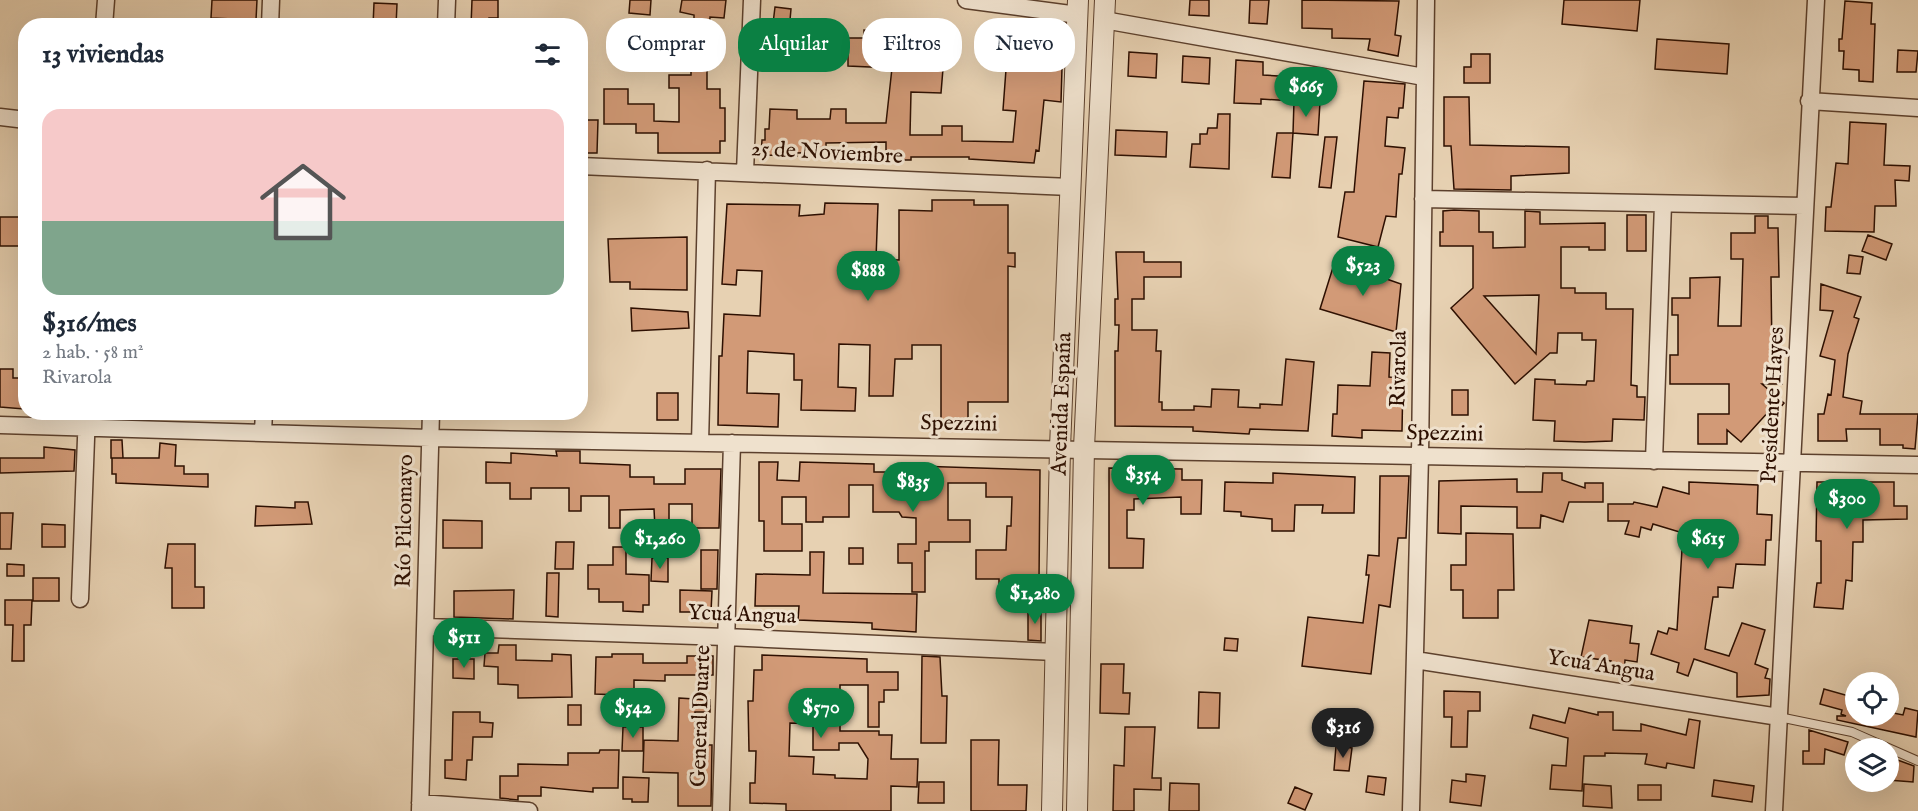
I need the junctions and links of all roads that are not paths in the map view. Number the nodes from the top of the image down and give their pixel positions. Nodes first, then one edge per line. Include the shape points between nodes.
1 (106, 0) edge
2 (271, 0) edge
3 (447, 0) edge
4 (752, 0) edge
5 (966, 0) edge
6 (1426, 0) edge
7 (1816, 0) edge
8 (1078, 7) edge
9 (1104, 10) edge
10 (105, 18) edge
11 (270, 18) edge
12 (446, 18) edge
13 (1424, 77) junction
14 (1809, 101) junction
15 (1918, 108) edge
16 (0, 117) edge
17 (18, 119) edge
18 (588, 166) edge
19 (707, 170) junction
20 (746, 172) junction
21 (1071, 187) junction
22 (1423, 199) junction
23 (1663, 204) junction
24 (1804, 207) junction
25 (87, 420) edge
26 (264, 420) edge
27 (430, 420) edge
28 (0, 425) edge
29 (263, 432) junction
30 (430, 438) junction
31 (700, 443) junction
32 (732, 443) junction
33 (1060, 448) junction
34 (1084, 448) junction
35 (1420, 456) junction
36 (1654, 461) junction
37 (1793, 463) junction
38 (1918, 465) edge
39 (80, 599) dead end
40 (426, 627) junction
41 (726, 637) junction
42 (1055, 652) junction
43 (1415, 660) junction
44 (1779, 717) junction
45 (1918, 761) edge
46 (420, 807) edge
47 (529, 811) edge
48 (721, 811) edge
49 (1052, 811) edge
50 (1077, 811) edge
51 (1411, 811) edge
52 (1774, 811) edge

1 - 10 street
2 - 11 street
3 - 12 street
4 - 20 street
5 - 8 street
6 - 13 street, Rivarola
7 - 14 street, Presidente Hayes
8 - 21 street, Avenida España
9 - 13 street
9 - 34 street, Avenida España
13 - 22 street, Rivarola
14 - 15 street
14 - 24 street, Presidente Hayes
16 - 17 street
18 - 19 street, 25 de Noviembre
19 - 20 street, 25 de Noviembre
19 - 31 street
20 - 21 street, 25 de Noviembre
21 - 33 street, Avenida España
22 - 23 street
22 - 35 street, Rivarola
23 - 24 street
23 - 36 street
24 - 37 street, Presidente Hayes
25 - 28 street, Spezzini
25 - 29 street, Spezzini
25 - 39 street
26 - 29 street
27 - 30 street, Río Pilcomayo
29 - 30 street, Spezzini
30 - 31 street, Spezzini
30 - 40 street, Río Pilcomayo
31 - 32 street, Spezzini
32 - 33 street, Spezzini
32 - 41 street, General Duarte
33 - 34 street, Spezzini
33 - 42 street, Avenida España
34 - 35 street, Spezzini
34 - 50 street, Avenida España
35 - 36 street, Spezzini
35 - 43 street, Rivarola
36 - 37 street, Spezzini
37 - 38 street, Spezzini
37 - 44 street, Presidente Hayes
40 - 41 street, Ycuá Angua
40 - 46 street, Río Pilcomayo
41 - 42 street, Ycuá Angua
41 - 48 street, General Duarte
42 - 49 street, Avenida España
43 - 44 street, Ycuá Angua
43 - 51 street, Rivarola
44 - 45 lane via 1852,732
44 - 52 street, Presidente Hayes
46 - 47 street

